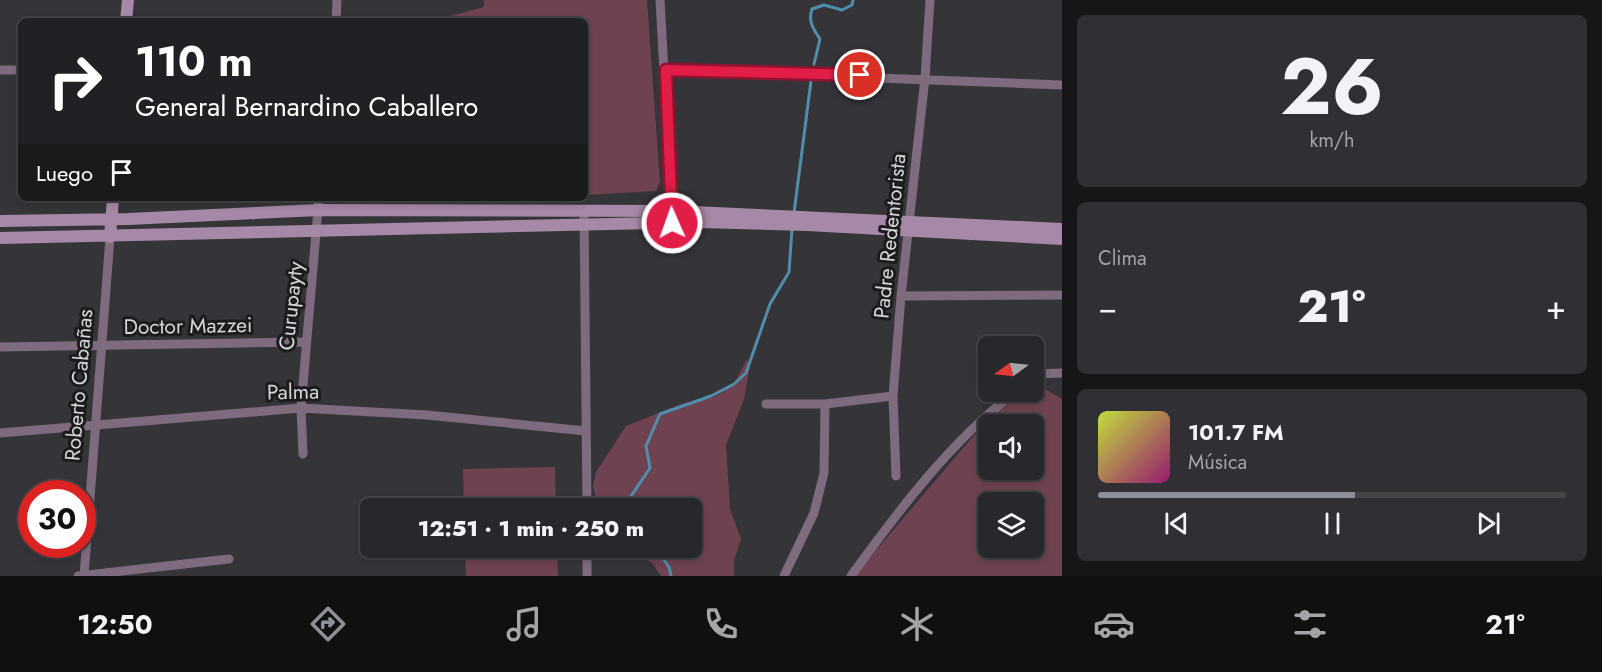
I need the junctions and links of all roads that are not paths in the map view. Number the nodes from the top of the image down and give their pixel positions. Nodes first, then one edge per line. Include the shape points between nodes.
1 (128, 0) edge
2 (338, 0) edge
3 (660, 0) edge
4 (930, 0) edge
5 (126, 18) edge
6 (336, 18) edge
7 (0, 70) edge
8 (18, 70) edge
9 (666, 70) junction
10 (925, 78) junction
11 (1062, 85) edge
12 (113, 201) edge
13 (318, 204) edge
14 (584, 212) junction
15 (672, 217) junction
16 (112, 219) junction
17 (0, 221) edge
18 (585, 226) junction
19 (910, 226) junction
20 (1062, 229) edge
21 (317, 231) junction
22 (110, 237) junction
23 (0, 238) edge
24 (1062, 240) edge
25 (1062, 295) edge
26 (901, 296) junction
27 (305, 342) junction
28 (101, 345) junction
29 (0, 347) edge
30 (1062, 373) edge
31 (1044, 374) edge
32 (893, 396) junction
33 (1004, 402) edge
34 (766, 404) dead end
35 (825, 404) junction
36 (301, 408) junction
37 (94, 424) junction
38 (586, 431) junction
39 (0, 434) edge
40 (303, 454) dead end
41 (896, 476) dead end
42 (587, 498) edge
43 (587, 558) edge
44 (230, 559) dead end
45 (78, 576) edge
46 (84, 576) edge
47 (587, 576) edge
48 (784, 576) edge
49 (851, 576) edge

1 - 5 main road
2 - 6 street
3 - 9 street
4 - 10 street, Padre Redentorista
7 - 8 street
9 - 10 street
9 - 15 street
10 - 11 street
10 - 19 street, Padre Redentorista
12 - 16 main road, Roberto Cabañas
13 - 14 main road
13 - 16 main road
13 - 21 street, Curupayty
14 - 15 main road
14 - 18 street
15 - 18 main road
15 - 19 main road
16 - 17 main road
16 - 22 main road, Roberto Cabañas
18 - 21 main road
18 - 38 street
19 - 20 main road
19 - 24 main road
19 - 26 street, Padre Redentorista
21 - 22 main road
21 - 27 street, Curupayty
22 - 23 main road
22 - 28 street, Roberto Cabañas
25 - 26 street
26 - 32 street, Padre Redentorista
27 - 28 street, Doctor Mazzei
27 - 36 street, Curupayty
28 - 29 street, Doctor Mazzei
28 - 37 street, Roberto Cabañas
30 - 31 street
32 - 35 street
32 - 41 street, Padre Redentorista
33 - 49 street via 910,496
34 - 35 street
35 - 48 street via 824,473 814,513
36 - 37 street, Palma
36 - 38 street, Palma via 427,415
36 - 40 street, Curupayty
37 - 39 street, Palma
37 - 46 street, Roberto Cabañas
38 - 42 street
43 - 47 street
44 - 46 street
45 - 46 street

